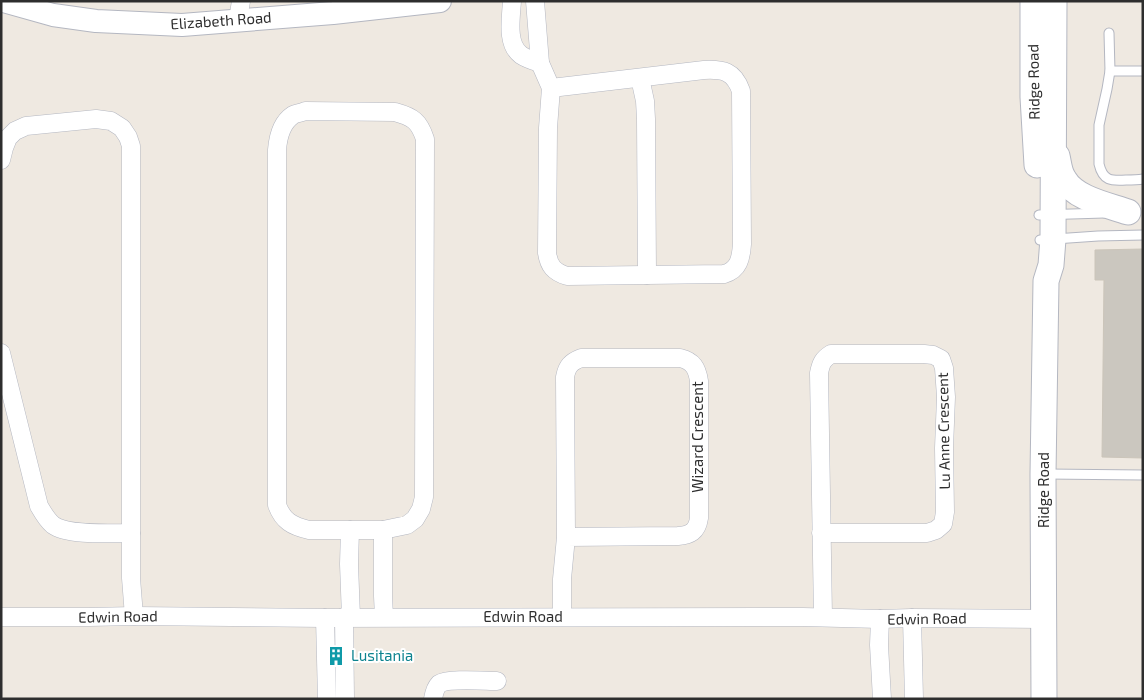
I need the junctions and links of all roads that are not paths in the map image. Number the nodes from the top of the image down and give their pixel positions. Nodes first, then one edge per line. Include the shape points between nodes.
1 (3, 1) edge
2 (440, 1) edge
3 (512, 1) edge
4 (535, 1) edge
5 (1034, 1) edge
6 (1054, 1) edge
7 (240, 11) edge
8 (1109, 33) dead end
9 (540, 63) junction
10 (1110, 71) junction
11 (1143, 71) edge
12 (640, 78) junction
13 (551, 88) junction
14 (1052, 129) junction
15 (1, 160) edge
16 (1143, 179) edge
17 (1131, 212) joint
18 (1046, 227) junction
19 (1143, 235) edge
20 (647, 275) junction
21 (1, 353) edge
22 (1043, 474) junction
23 (1143, 475) edge
24 (350, 530) junction
25 (383, 530) junction
26 (131, 533) junction
27 (821, 533) junction
28 (566, 537) junction
29 (134, 616) junction
30 (1, 617) edge
31 (348, 617) junction
32 (384, 617) junction
33 (562, 617) junction
34 (822, 617) junction
35 (325, 618) junction
36 (912, 618) junction
37 (880, 619) junction
38 (1044, 619) junction
39 (497, 681) dead end
40 (327, 699) edge
41 (345, 699) edge
42 (433, 699) edge
43 (882, 699) edge
44 (914, 699) edge
45 (1044, 699) edge

1 - 7 street, Elizabeth Road via 53,15 96,22 182,25
2 - 7 street, Elizabeth Road via 333,13
3 - 9 street via 515,48 520,55
4 - 9 street
5 - 18 main road, Ridge Road via 1033,97
6 - 14 main road, Ridge Road
8 - 10 lane
9 - 13 street
10 - 11 lane
10 - 16 lane via 1099,125 1100,171 1108,179 1116,181
12 - 13 street
12 - 20 street via 646,119
12 - 20 street via 720,70 733,77 741,91 742,244 738,263 724,274
13 - 20 street via 547,253 551,267 567,276
14 - 17 main road via 1060,170 1070,187 1084,196
14 - 18 main road, Ridge Road
15 - 26 street via 8,138 26,126 96,119 110,121 128,136 131,146
17 - 18 lane
18 - 19 lane
18 - 22 main road, Ridge Road via 1040,265 1046,282
21 - 26 street via 39,506 47,519 55,527 67,531
22 - 23 lane
22 - 38 main road, Ridge Road
24 - 25 street
24 - 25 street via 297,527 281,515 277,504 278,135 293,115 305,112 395,112 416,121 425,139 424,497 415,519 406,525
24 - 31 street
25 - 32 street
26 - 29 street
27 - 27 street, Lu Anne Crescent via 820,373 825,358 832,354 924,354 941,359 946,397 943,524 927,533
27 - 34 street, Lu Anne Crescent
28 - 28 street, Wizard Crescent via 565,377 570,364 581,358 680,358 692,363 696,367 698,381 699,518 695,530 686,536
28 - 33 street, Wizard Crescent
29 - 30 street, Edwin Road
29 - 35 street, Edwin Road
31 - 32 street, Edwin Road
31 - 35 street, Edwin Road
31 - 41 street
32 - 33 street, Edwin Road
33 - 34 street, Edwin Road
34 - 37 street, Edwin Road
35 - 40 street
36 - 37 street, Edwin Road
36 - 38 street, Edwin Road
36 - 44 street
37 - 43 street
38 - 45 main road, Ridge Road
39 - 42 street via 440,683

